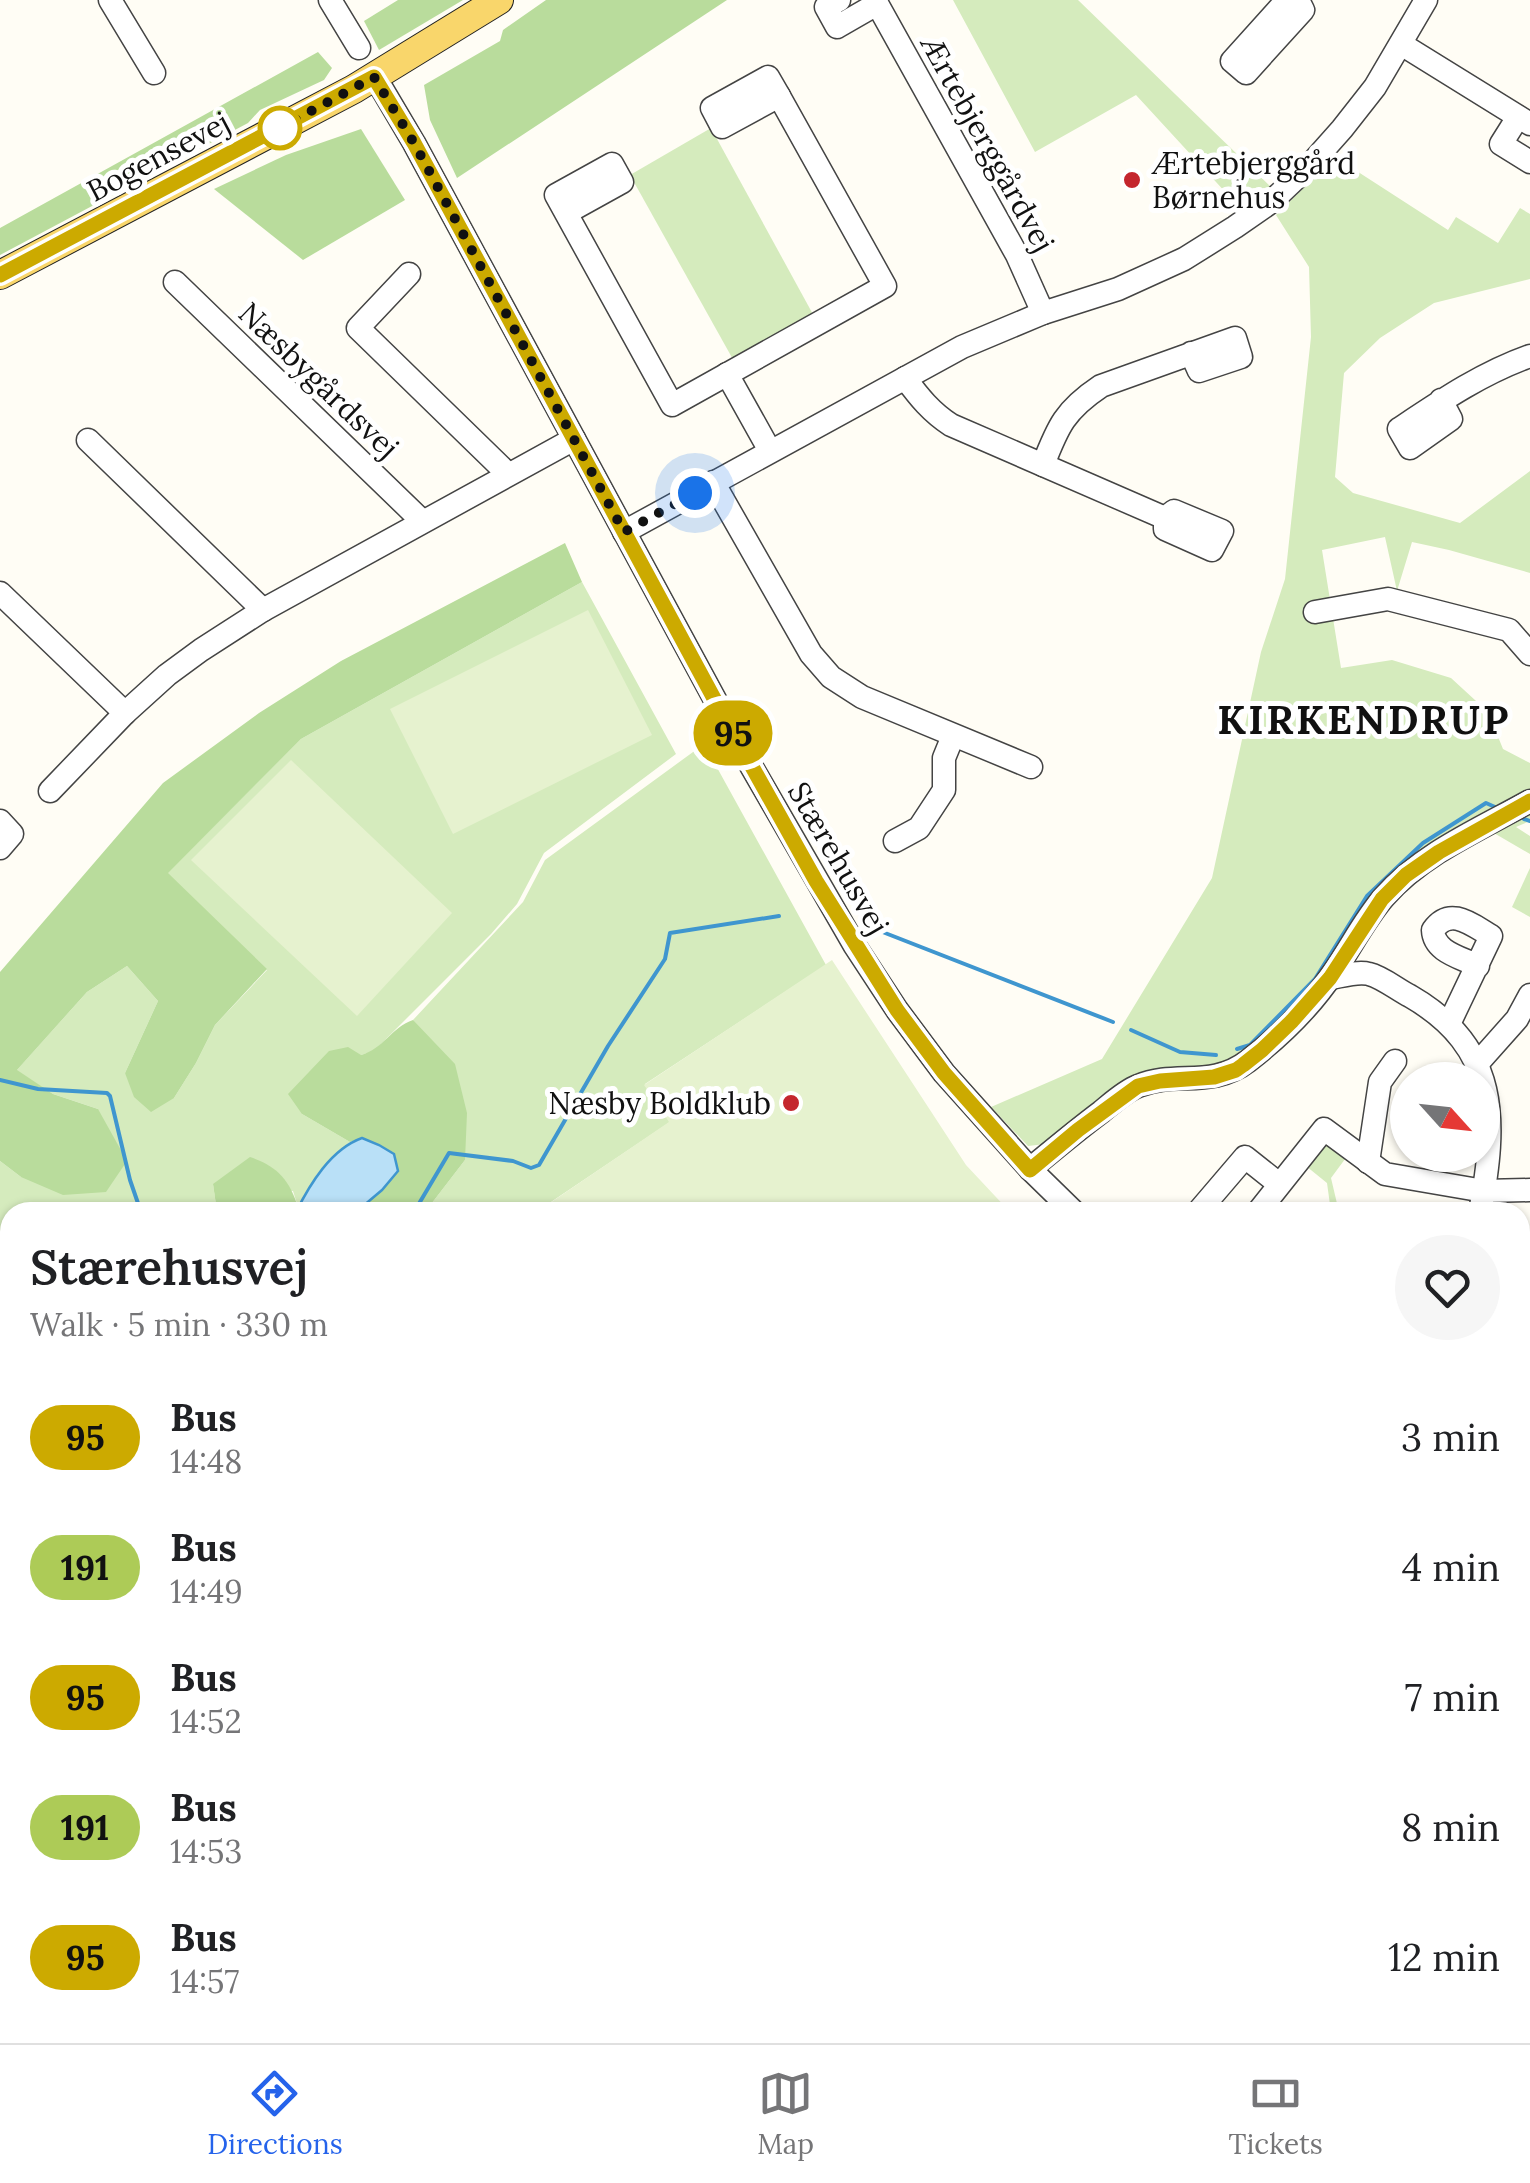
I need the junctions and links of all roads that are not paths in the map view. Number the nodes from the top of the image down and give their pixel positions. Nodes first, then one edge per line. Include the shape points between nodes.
1 (110, 0) edge
2 (330, 0) edge
3 (499, 0) edge
4 (839, 0) edge
5 (1287, 0) edge
6 (1298, 0) edge
7 (1426, 0) edge
8 (876, 2) edge
9 (1401, 44) junction
10 (359, 48) dead end
11 (154, 73) dead end
12 (374, 77) junction
13 (779, 96) dead end
14 (1524, 120) edge
15 (1530, 162) edge
16 (566, 213) dead end
17 (409, 274) dead end
18 (0, 276) edge
19 (175, 282) dead end
20 (1043, 313) junction
21 (1191, 354) dead end
22 (1530, 356) edge
23 (727, 374) junction
24 (905, 378) junction
25 (1441, 400) dead end
26 (574, 438) junction
27 (88, 440) dead end
28 (770, 451) junction
29 (1043, 465) junction
30 (508, 474) junction
31 (714, 482) junction
32 (1165, 518) dead end
33 (422, 521) junction
34 (624, 532) junction
35 (0, 593) edge
36 (262, 610) junction
37 (1315, 612) dead end
38 (1530, 654) edge
39 (124, 713) junction
40 (954, 736) junction
41 (1031, 767) dead end
42 (50, 791) dead end
43 (1530, 801) edge
44 (895, 842) dead end
45 (1355, 940) junction
46 (1478, 966) dead end
47 (1369, 974) junction
48 (1330, 978) junction
49 (1530, 995) edge
50 (1450, 1024) junction
51 (1476, 1062) edge
52 (1479, 1062) edge
53 (1390, 1069) edge
54 (1368, 1162) junction
55 (1030, 1170) junction
56 (1485, 1172) edge
57 (1279, 1184) junction
58 (1530, 1190) edge
59 (1064, 1202) edge
60 (1207, 1202) edge
61 (1266, 1202) edge
62 (1482, 1202) edge

1 - 11 street
2 - 10 street
3 - 12 main road, Bogensevej
4 - 8 street, Ærtebjerggårdvej via 826,7 837,26
5 - 6 street via 1232,61 1246,73 1303,10
7 - 9 street
8 - 20 street, Ærtebjerggårdvej
9 - 14 street
9 - 20 street via 1342,129 1271,202 1184,258 1118,290
12 - 18 main road, Bogensevej
12 - 26 street, Stærehusvej
13 - 23 street via 885,286
14 - 15 street via 1501,144
16 - 23 street via 672,405
17 - 30 street via 358,328
19 - 33 street, Næsbygårdsvej
20 - 24 street
21 - 29 street via 1082,398 1057,430
22 - 25 street
23 - 28 street
24 - 28 street
24 - 29 street via 951,425
26 - 30 street
26 - 34 street, Stærehusvej
27 - 36 street
28 - 31 street
29 - 32 street
30 - 33 street
31 - 34 street
31 - 40 street via 831,678
33 - 36 street
34 - 55 street, Stærehusvej via 855,946 944,1073
35 - 39 street
36 - 39 street
37 - 38 street via 1388,599 1510,630
39 - 42 street
40 - 41 street
40 - 44 street via 944,758 944,790 919,828
43 - 45 street via 1406,875
45 - 47 street
45 - 48 street
46 - 50 street
47 - 48 street
47 - 50 street
48 - 55 street via 1236,1070 1138,1086
49 - 52 street
50 - 51 street
53 - 54 street via 1380,1082
54 - 57 street via 1324,1130
54 - 62 street via 1385,1174
55 - 59 street, Stærehusvej
56 - 62 street
57 - 60 street via 1245,1158
57 - 61 street
58 - 62 street

